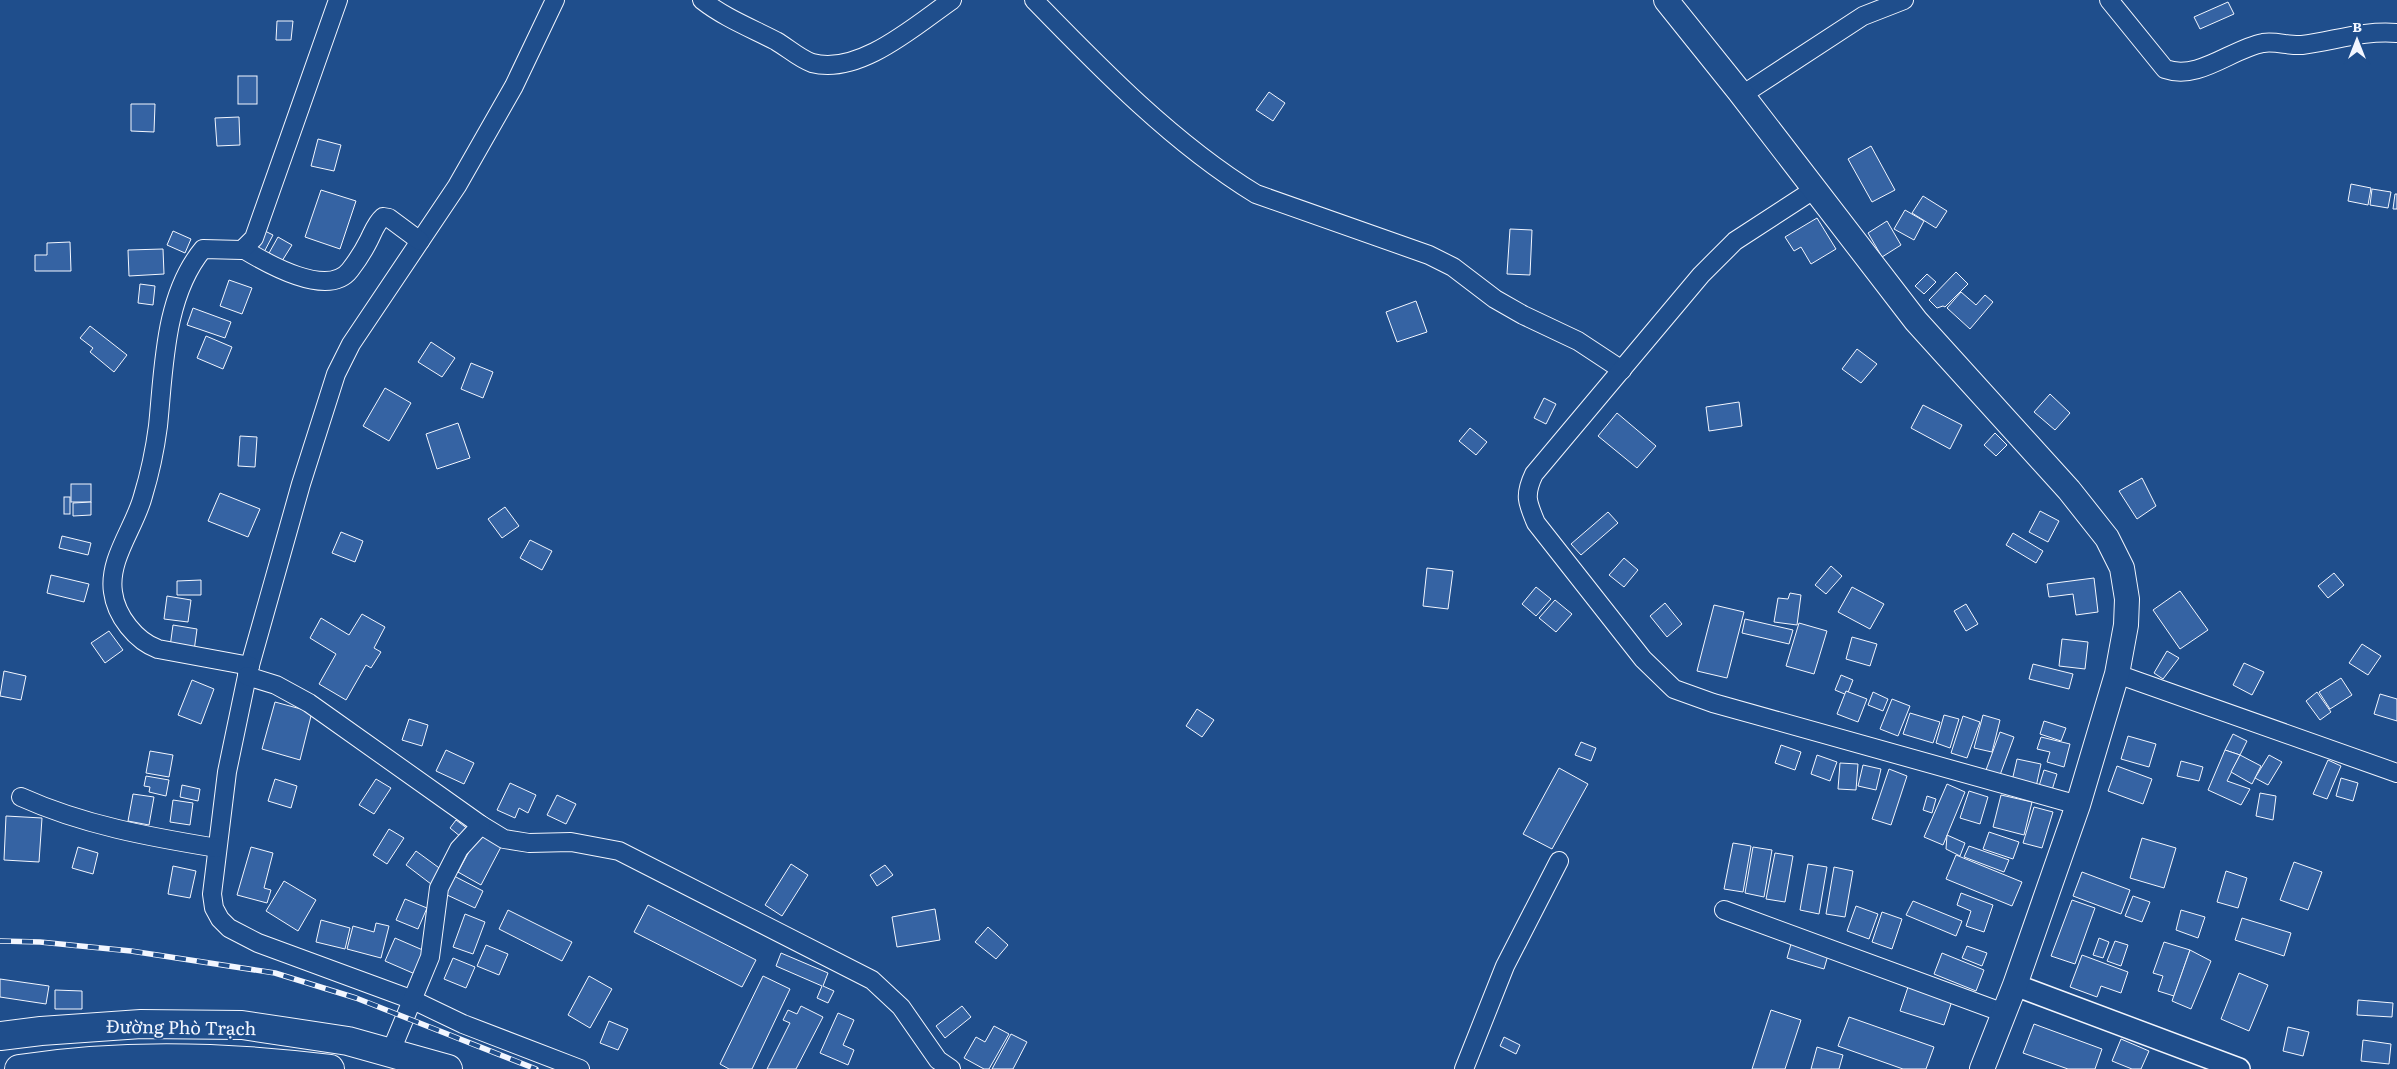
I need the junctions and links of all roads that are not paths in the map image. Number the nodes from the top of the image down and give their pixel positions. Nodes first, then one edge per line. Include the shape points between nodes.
1 (338, 0) edge
2 (555, 0) edge
3 (702, 0) edge
4 (952, 0) edge
5 (1034, 0) edge
6 (1666, 0) edge
7 (1904, 0) edge
8 (2109, 0) edge
9 (2397, 33) edge
10 (1742, 95) junction
11 (1815, 189) junction
12 (420, 241) junction
13 (243, 249) junction
14 (1622, 370) junction
15 (249, 671) junction
16 (2117, 674) junction
17 (2397, 774) edge
18 (21, 797) dead end
19 (2078, 805) junction
20 (481, 825) junction
21 (216, 848) junction
22 (1560, 860) dead end
23 (1724, 910) dead end
24 (2015, 985) junction
25 (413, 1000) junction
26 (2004, 1013) junction
27 (0, 1036) edge
28 (391, 1051) junction
29 (190, 1063) edge
30 (19, 1069) edge
31 (330, 1069) edge
32 (448, 1069) edge
33 (580, 1069) edge
34 (951, 1069) edge
35 (1464, 1069) edge
36 (1982, 1069) edge
37 (2239, 1069) edge

1 - 13 street via 254,238
2 - 12 street via 514,86 457,186
3 - 4 street via 735,22 810,62 823,65 856,60 893,41
5 - 14 street via 1089,57 1199,154 1256,194 1429,255 1453,267 1495,299 1578,341
6 - 10 main road
7 - 10 street via 1862,16
8 - 9 street via 2165,69 2176,73 2190,71 2265,43 2299,45 2361,33
10 - 11 main road
11 - 14 street via 1735,241 1701,275
11 - 16 main road via 1916,321 2069,490 2106,538 2122,568 2127,599
12 - 13 street via 383,217 348,272 337,279 325,280 281,271
12 - 15 street via 351,344 336,374 300,484
13 - 15 street via 203,249 179,295 164,353 158,427 150,468 143,499 113,575 112,592 122,618 147,645
14 - 19 street via 1534,474 1528,488 1528,503 1542,531 1644,659 1674,689 1713,703
15 - 20 street via 309,703
15 - 21 street
16 - 17 street
16 - 19 main road
18 - 21 street via 44,808 110,827
19 - 24 main road
20 - 25 street via 459,848 439,888 430,957
20 - 34 street via 504,839 529,843 571,842 619,851 872,980 901,1007 938,1060
21 - 25 street via 214,908 229,928 258,943
22 - 35 street via 1505,966
23 - 26 street
24 - 26 main road
24 - 37 street
25 - 28 street
25 - 33 street via 463,1024
26 - 36 main road
27 - 28 highway, Đường Phò Trạch via 141,1024 242,1025
28 - 32 highway, Đường Phò Trạch
29 - 30 highway, Đường Phò Trạch via 52,1064
29 - 31 highway, Đường Phò Trạch via 258,1060

